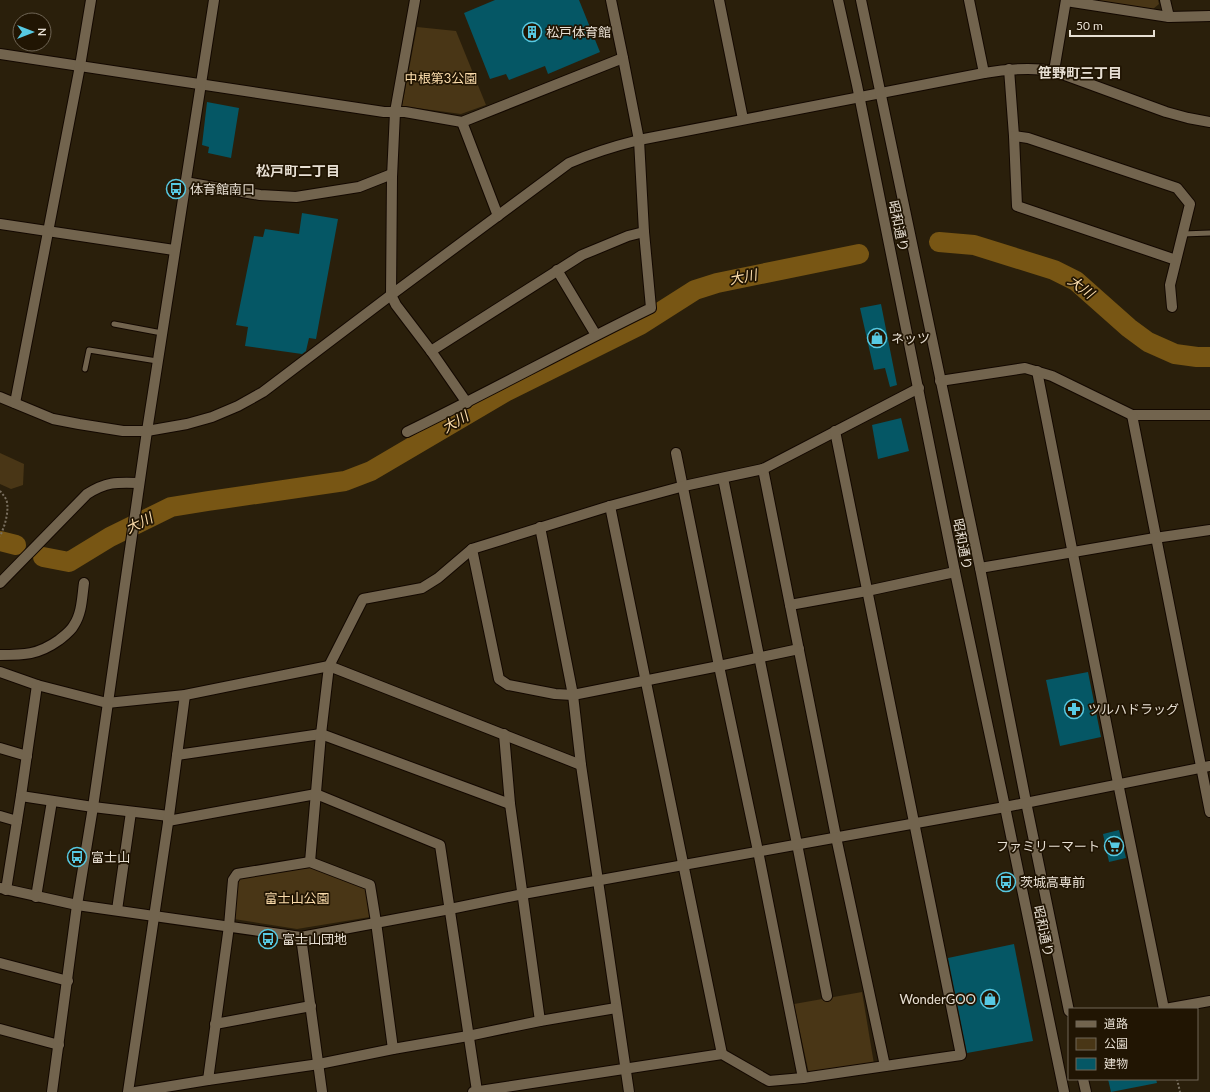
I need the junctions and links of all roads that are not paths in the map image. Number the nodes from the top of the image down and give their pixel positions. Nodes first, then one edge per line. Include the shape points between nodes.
1 (92, 0) edge
2 (214, 0) edge
3 (415, 0) edge
4 (611, 0) edge
5 (719, 0) edge
6 (838, 0) edge
7 (862, 0) edge
8 (969, 0) edge
9 (1165, 0) edge
10 (1066, 1) edge
11 (1210, 16) edge
12 (1169, 17) junction
13 (0, 54) edge
14 (623, 58) junction
15 (80, 66) junction
16 (1009, 69) junction
17 (1054, 71) junction
18 (984, 73) junction
19 (200, 84) junction
20 (881, 93) junction
21 (859, 97) junction
22 (395, 112) junction
23 (743, 119) junction
24 (462, 122) junction
25 (1210, 122) edge
26 (1014, 136) junction
27 (639, 140) junction
28 (392, 174) junction
29 (185, 182) junction
30 (498, 216) junction
31 (0, 224) edge
32 (48, 231) junction
33 (644, 232) junction
34 (1210, 233) edge
35 (1183, 234) junction
36 (174, 250) junction
37 (1176, 260) junction
38 (557, 270) junction
39 (391, 295) junction
40 (1172, 307) dead end
41 (114, 324) dead end
42 (162, 333) junction
43 (596, 335) junction
44 (431, 351) junction
45 (157, 361) junction
46 (85, 369) dead end
47 (1037, 371) junction
48 (940, 381) junction
49 (919, 388) junction
50 (0, 397) edge
51 (15, 403) junction
52 (467, 403) junction
53 (1132, 415) junction
54 (1210, 415) edge
55 (146, 431) junction
56 (835, 431) junction
57 (407, 432) dead end
58 (676, 453) dead end
59 (763, 469) junction
60 (723, 478) junction
61 (139, 483) junction
62 (684, 486) junction
63 (610, 506) junction
64 (540, 527) junction
65 (1210, 530) edge
66 (1156, 538) junction
67 (472, 549) junction
68 (1072, 552) junction
69 (980, 568) junction
70 (955, 572) junction
71 (0, 583) edge
72 (84, 583) dead end
73 (868, 591) junction
74 (790, 605) junction
75 (799, 649) junction
76 (0, 655) edge
77 (760, 658) junction
78 (329, 666) junction
79 (719, 666) junction
80 (0, 672) edge
81 (646, 680) junction
82 (36, 685) junction
83 (185, 695) junction
84 (573, 695) junction
85 (107, 703) junction
86 (321, 734) junction
87 (504, 734) junction
88 (0, 748) edge
89 (177, 755) junction
90 (27, 756) junction
91 (581, 765) junction
92 (1206, 766) edge
93 (1118, 784) junction
94 (316, 794) junction
95 (21, 796) junction
96 (52, 801) junction
97 (1026, 802) junction
98 (510, 804) junction
99 (93, 807) junction
100 (1005, 807) junction
101 (131, 812) junction
102 (1210, 812) edge
103 (0, 816) edge
104 (168, 818) junction
105 (17, 821) junction
106 (914, 823) junction
107 (836, 837) junction
108 (797, 844) junction
109 (758, 852) junction
110 (310, 862) junction
111 (684, 866) junction
112 (598, 882) junction
113 (3, 889) edge
114 (523, 894) junction
115 (36, 897) junction
116 (77, 905) junction
117 (450, 909) junction
118 (117, 910) junction
119 (154, 915) junction
120 (376, 922) junction
121 (229, 926) junction
122 (301, 937) junction
123 (0, 963) edge
124 (68, 982) junction
125 (827, 996) dead end
126 (1210, 1001) edge
127 (311, 1006) junction
128 (616, 1008) junction
129 (1068, 1008) edge
130 (1165, 1008) edge
131 (1171, 1008) edge
132 (540, 1021) junction
133 (215, 1024) junction
134 (0, 1029) edge
135 (468, 1036) junction
136 (59, 1045) junction
137 (393, 1049) junction
138 (722, 1054) junction
139 (319, 1064) junction
140 (885, 1066) junction
141 (626, 1069) junction
142 (803, 1078) junction
143 (208, 1080) junction
144 (1083, 1080) edge
145 (52, 1092) edge
146 (128, 1092) edge
147 (135, 1092) edge
148 (322, 1092) edge
149 (475, 1092) edge
150 (629, 1092) edge
151 (1064, 1092) edge
152 (1086, 1092) edge

1 - 15 street
2 - 19 street
3 - 22 street
4 - 14 street
5 - 23 street
6 - 21 street, 昭和通り
7 - 20 street, 昭和通り
8 - 18 street
9 - 12 street
10 - 12 street
10 - 17 street
11 - 12 street
13 - 15 street
14 - 24 street
14 - 27 street
15 - 19 street
15 - 32 street
16 - 17 street via 1034,68
16 - 18 street
16 - 26 street
17 - 25 street via 1166,112
18 - 20 street
19 - 22 street
19 - 29 street
20 - 21 street
20 - 48 street, 昭和通り
21 - 23 street
21 - 49 street, 昭和通り
22 - 24 street
22 - 28 street
23 - 27 street
24 - 30 street
26 - 35 street via 1028,138 1177,188 1190,204
26 - 37 street via 1017,206
27 - 30 street via 609,147 569,164
27 - 33 street
28 - 29 street via 359,186 296,197 260,195
28 - 39 street
29 - 36 street
30 - 39 street
31 - 32 street
32 - 36 street
32 - 51 street
33 - 38 street via 582,255
33 - 43 street via 651,308
34 - 35 lane
35 - 37 street
36 - 42 street
37 - 40 street via 1170,285
38 - 43 street
38 - 44 street
39 - 44 street
39 - 55 street via 263,392 238,406 187,424
41 - 42 lane
42 - 45 street
43 - 52 street
44 - 52 street
45 - 46 lane via 89,350
45 - 55 street
47 - 48 street via 1025,368
47 - 53 street
47 - 68 street
48 - 69 street, 昭和通り
49 - 56 street
49 - 70 street, 昭和通り
50 - 51 street
51 - 55 street via 53,419
52 - 57 street
53 - 54 street
53 - 66 street
55 - 61 street
56 - 59 street
56 - 73 street
58 - 62 street
59 - 60 street
59 - 74 street
60 - 62 street
60 - 77 street
61 - 71 street via 109,483 87,494
61 - 85 street
62 - 63 street
62 - 79 street
63 - 64 street
63 - 81 street
64 - 67 street
64 - 84 street
65 - 66 street
66 - 68 street
66 - 92 street
67 - 78 street via 422,588 363,599
67 - 84 street via 499,679 508,685
68 - 69 street
68 - 93 street
69 - 97 street, 昭和通り
70 - 73 street
70 - 100 street, 昭和通り
72 - 76 street via 80,612 74,626 64,636 36,653
73 - 74 street
73 - 106 street
74 - 75 street
75 - 77 street
75 - 107 street
77 - 79 street
77 - 108 street
78 - 83 street
78 - 86 street
78 - 87 street
79 - 81 street
79 - 109 street
80 - 82 street
81 - 84 street
81 - 111 street
82 - 85 street
82 - 90 street
83 - 85 street
83 - 89 street
84 - 91 street
85 - 99 street
86 - 89 street
86 - 94 street
86 - 98 street
87 - 91 street
87 - 98 street
88 - 90 street
89 - 104 street
90 - 95 street
91 - 112 street
92 - 93 street
92 - 102 street
93 - 97 street
93 - 130 street
94 - 104 street
94 - 110 street
94 - 117 street via 440,845
95 - 96 street
95 - 105 street
96 - 99 street
96 - 115 street
97 - 100 street
97 - 129 street, 昭和通り
98 - 114 street
99 - 101 street
99 - 116 street
100 - 106 street
100 - 151 street, 昭和通り
101 - 104 street
101 - 118 street
103 - 105 street
104 - 119 street
105 - 113 street
106 - 107 street
106 - 140 street via 961,1055
107 - 108 street
107 - 140 street
108 - 109 street
108 - 125 street
109 - 111 street
109 - 142 street
110 - 120 street via 370,884
110 - 121 street via 237,874 232,880
111 - 112 street
111 - 138 street
112 - 114 street
112 - 128 street
113 - 115 street
114 - 117 street
114 - 132 street
115 - 116 street
116 - 118 street
116 - 124 street
117 - 120 street
117 - 135 street
118 - 119 street
119 - 121 street
119 - 146 street
120 - 122 street
120 - 137 street
121 - 122 street
121 - 133 street
122 - 127 street
123 - 124 street
124 - 136 street
126 - 131 street
127 - 133 street
127 - 139 street
128 - 132 street
128 - 141 street
132 - 135 street
133 - 143 street
134 - 136 street
135 - 137 street
135 - 149 street
136 - 145 street
137 - 139 street
138 - 141 street
138 - 142 street via 769,1081
139 - 143 street
139 - 148 street
140 - 142 street
141 - 149 street
141 - 150 street
143 - 147 street
144 - 152 street

